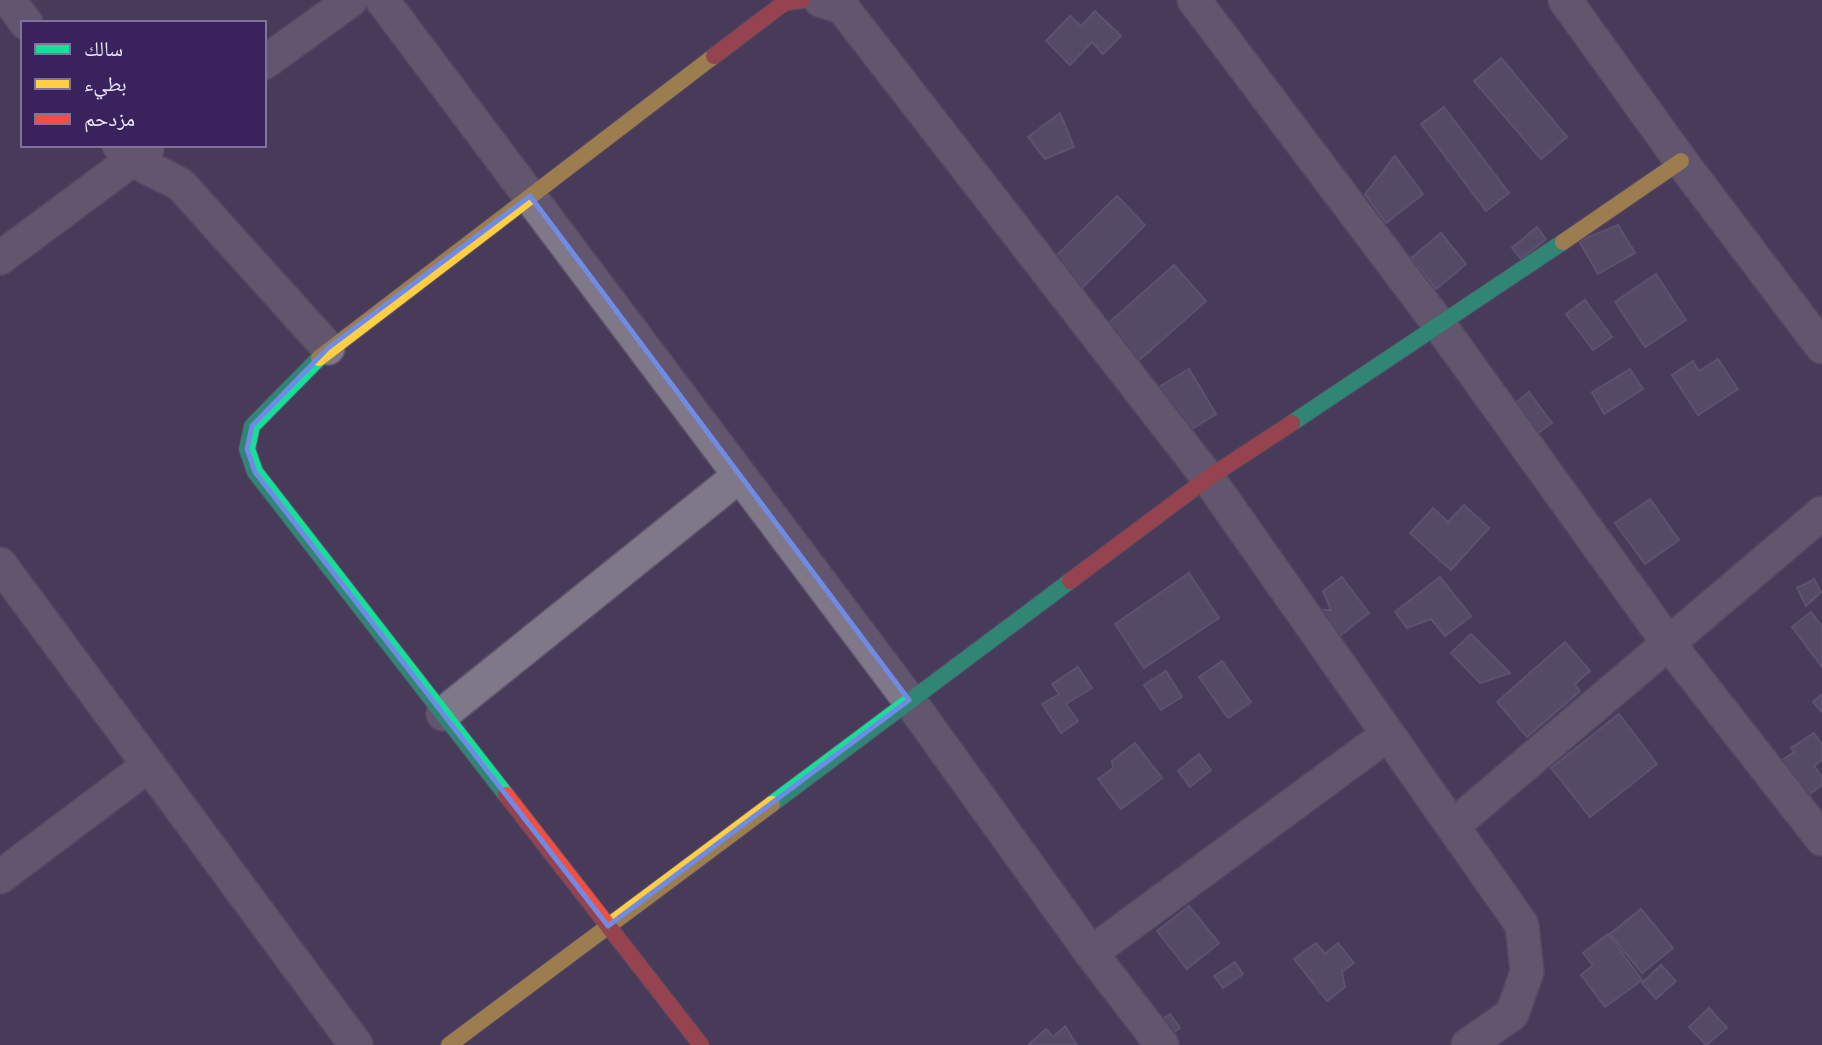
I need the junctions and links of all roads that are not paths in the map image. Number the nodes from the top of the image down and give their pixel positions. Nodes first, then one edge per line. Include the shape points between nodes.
1 (9, 0) edge
2 (351, 0) edge
3 (382, 0) edge
4 (802, 0) edge
5 (820, 0) edge
6 (1565, 0) edge
7 (1207, 5) edge
8 (25, 21) edge
9 (266, 62) edge
10 (133, 150) edge
11 (1681, 162) junction
12 (530, 196) junction
13 (0, 258) edge
14 (1441, 327) junction
15 (1822, 347) edge
16 (328, 348) junction
17 (739, 476) junction
18 (1208, 478) junction
19 (1822, 513) edge
20 (0, 564) edge
21 (1669, 645) junction
22 (909, 700) junction
23 (443, 715) junction
24 (1387, 735) junction
25 (149, 765) junction
26 (1454, 825) junction
27 (1822, 839) edge
28 (0, 877) edge
29 (608, 926) junction
30 (1090, 953) junction
31 (356, 1045) edge
32 (449, 1045) edge
33 (701, 1045) edge
34 (1162, 1045) edge
35 (1468, 1045) edge

1 - 8 street
2 - 9 street
3 - 12 street
4 - 12 street via 784,3
5 - 18 street via 842,7
6 - 11 street
7 - 14 street
10 - 13 street
10 - 16 street via 181,185
11 - 14 street
11 - 15 street
12 - 16 street
12 - 17 street
14 - 18 street
14 - 21 street
16 - 23 street via 252,426 247,449 255,472
17 - 22 street
17 - 23 street
18 - 22 street
18 - 24 street
19 - 21 street
20 - 25 street
21 - 26 street
21 - 27 street
22 - 29 street
22 - 30 street
23 - 29 street
24 - 26 street
24 - 30 street
25 - 28 street
25 - 31 street
26 - 35 street via 1522,925 1527,972 1512,1014
29 - 32 street
29 - 33 street
30 - 34 street

